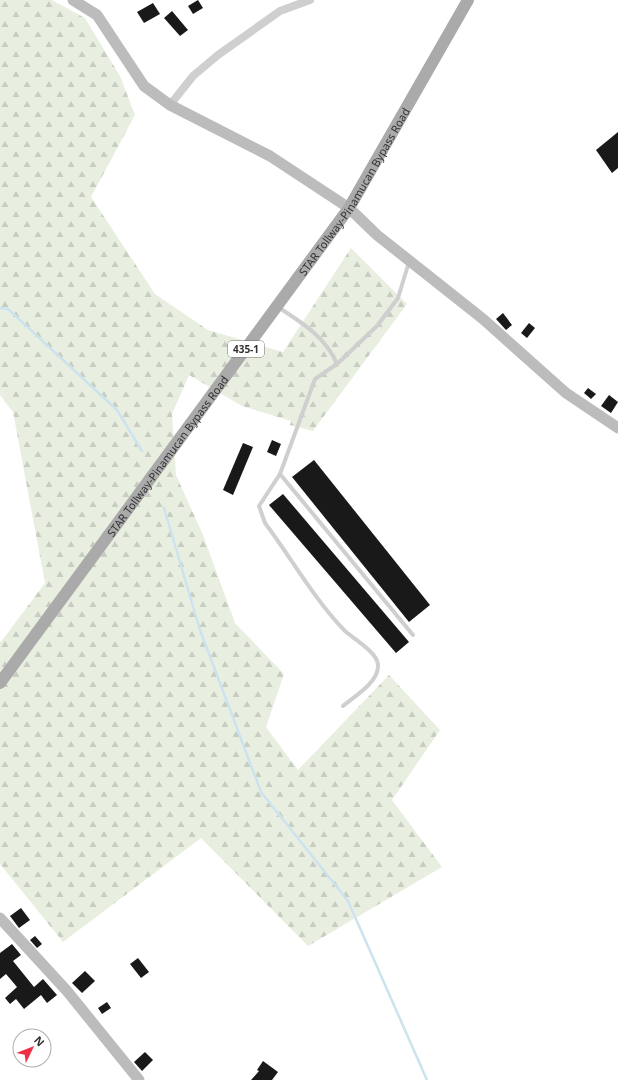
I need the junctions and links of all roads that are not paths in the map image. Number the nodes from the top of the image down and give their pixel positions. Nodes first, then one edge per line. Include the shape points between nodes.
1 (74, 0) edge
2 (310, 0) edge
3 (468, 0) edge
4 (170, 105) junction
5 (349, 208) junction
6 (410, 260) junction
7 (277, 306) junction
8 (337, 364) junction
9 (618, 428) edge
10 (280, 474) junction
11 (413, 635) dead end
12 (0, 683) edge
13 (343, 706) dead end
14 (0, 918) edge
15 (139, 1080) edge

1 - 4 street via 97,15 144,86
2 - 4 street via 280,11 218,55 193,76
3 - 5 main road, STAR Tollway-Pinamucan Bypass Road / 435-1
4 - 5 street via 270,156
5 - 6 street
5 - 7 main road, STAR Tollway-Pinamucan Bypass Road / 435-1
6 - 8 lane via 398,298 377,326
6 - 9 street via 483,319 566,393
7 - 8 lane via 323,341
7 - 12 main road, STAR Tollway-Pinamucan Bypass Road / 435-1
8 - 10 lane via 315,379
10 - 11 lane
10 - 13 lane via 260,506 265,523 330,614 346,632 374,655 378,663 377,672 370,682
14 - 15 street via 72,997

